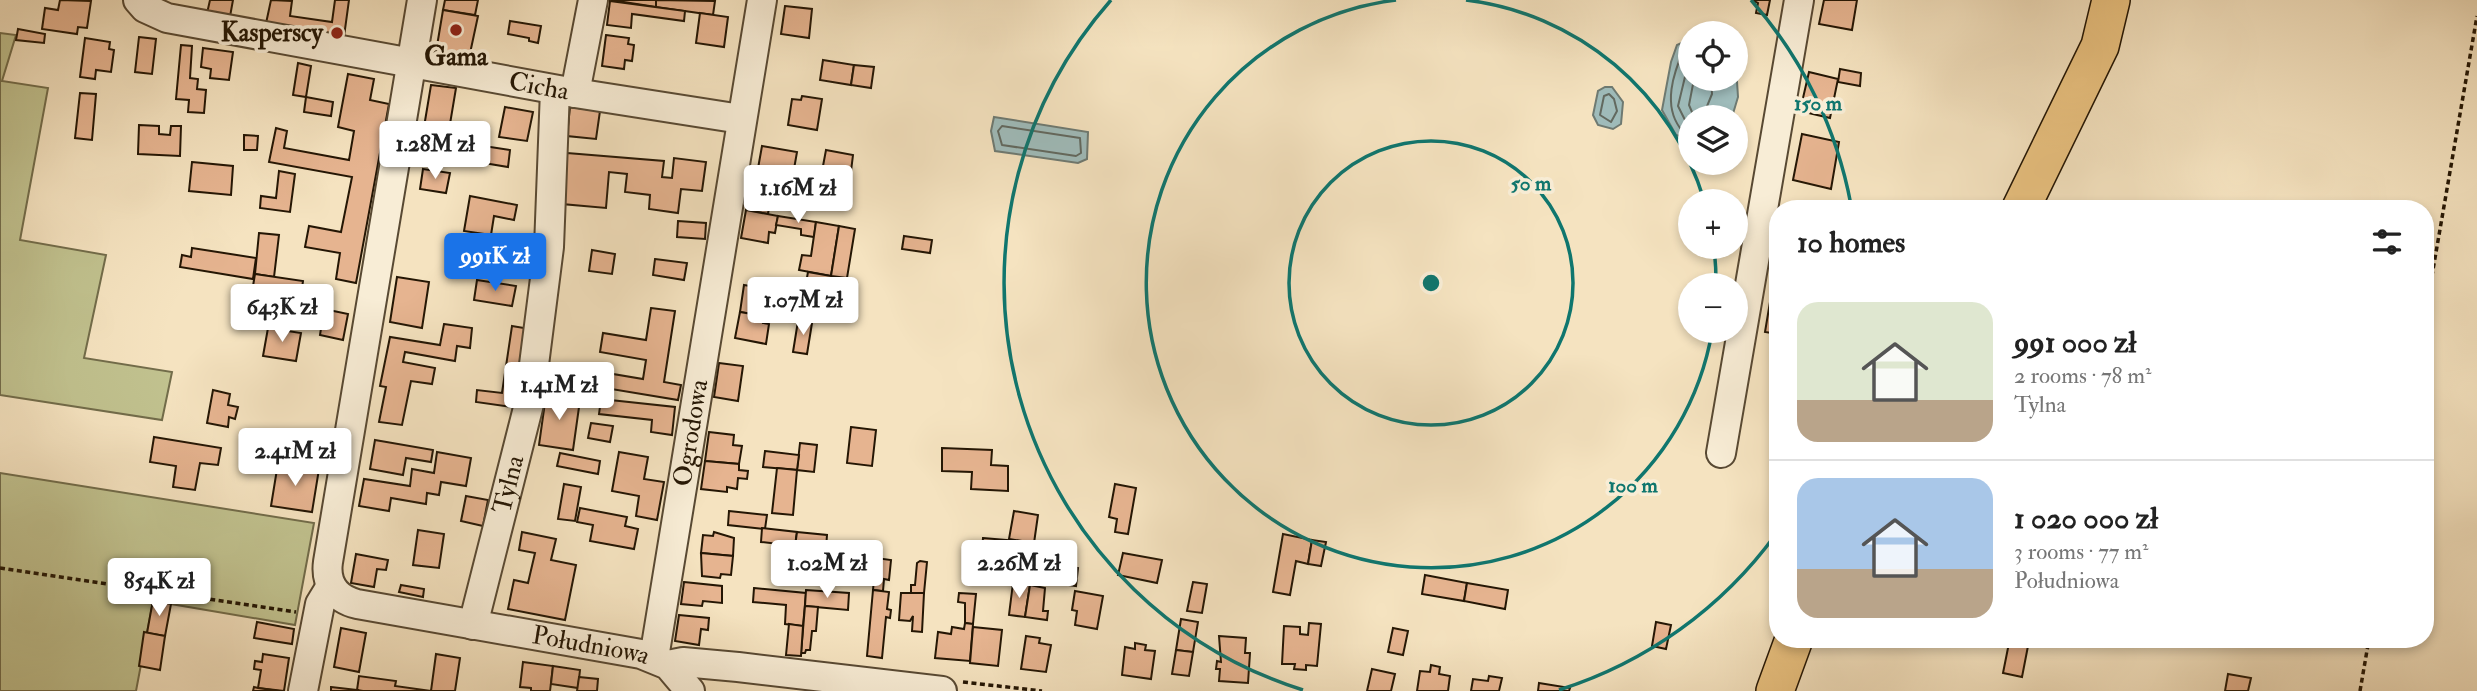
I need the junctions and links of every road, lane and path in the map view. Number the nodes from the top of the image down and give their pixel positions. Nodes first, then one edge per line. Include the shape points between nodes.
1 (138, 0) edge
2 (422, 0) edge
3 (593, 0) edge
4 (762, 0) edge
5 (1798, 0) edge
6 (2111, 0) edge
7 (2477, 16) edge
8 (412, 62) junction
9 (565, 91) junction
10 (741, 119) junction
11 (2025, 200) edge
12 (2434, 264) edge
13 (1721, 453) dead end
14 (0, 568) edge
15 (331, 586) junction
16 (317, 615) junction
17 (473, 625) junction
18 (1791, 648) edge
19 (1818, 648) edge
20 (2367, 648) edge
21 (661, 662) junction
22 (303, 691) edge
23 (690, 691) edge
24 (942, 691) edge
25 (1775, 691) edge
26 (1801, 691) edge
27 (2360, 691) edge

1 - 8 street, Cicha via 167,18
2 - 8 street
3 - 9 street, Tylna
4 - 10 street, Ogrodowa
5 - 13 street
6 - 11 main road via 2099,46
7 - 12 path
8 - 9 street, Cicha
8 - 15 street via 328,562
9 - 10 street, Cicha
9 - 17 street, Tylna via 529,404
10 - 21 street, Ogrodowa
14 - 16 path
15 - 16 street
15 - 17 street, Południowa via 350,603
16 - 22 street
17 - 21 street, Południowa
18 - 25 main road
19 - 26 main road
20 - 27 path
21 - 23 street
21 - 24 street, Południowa

